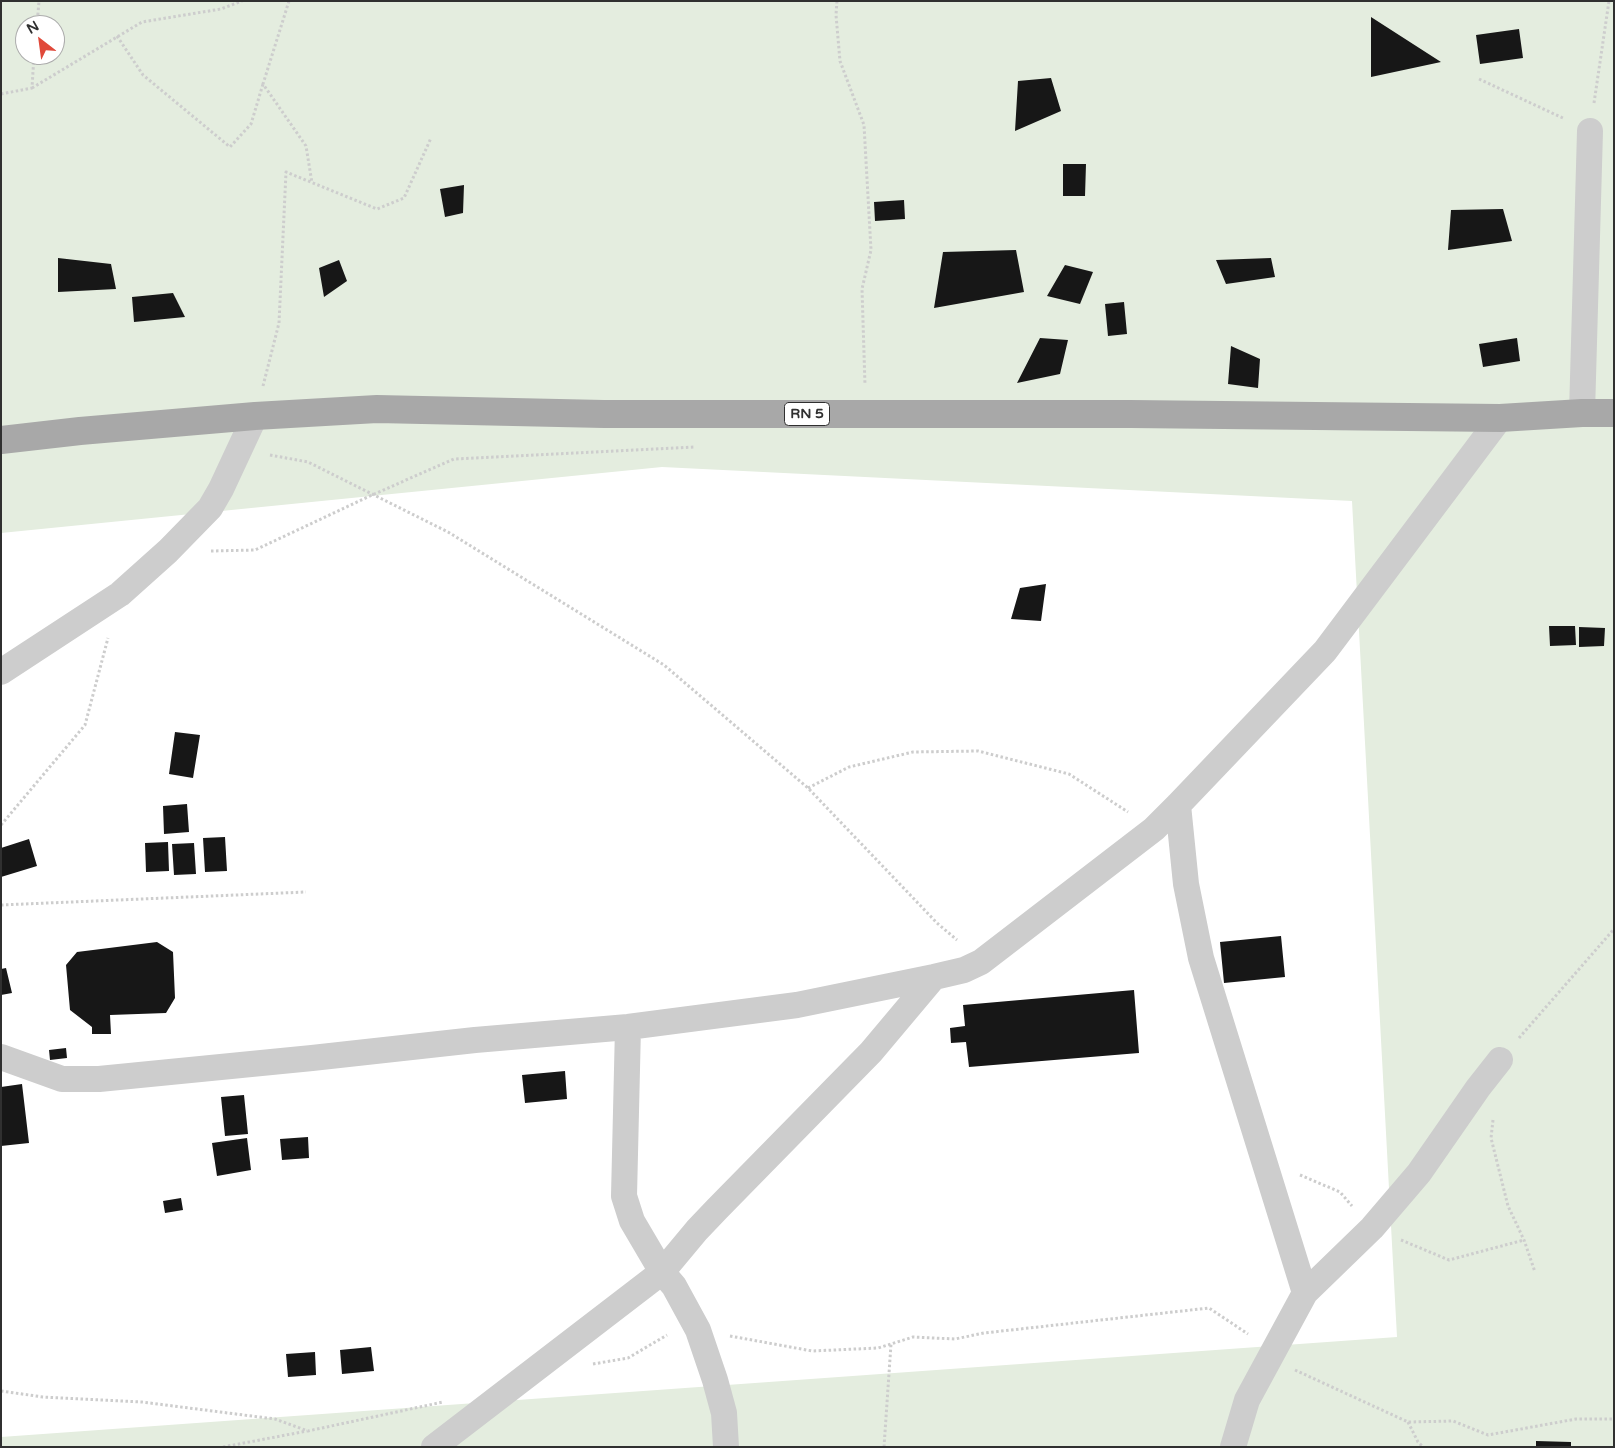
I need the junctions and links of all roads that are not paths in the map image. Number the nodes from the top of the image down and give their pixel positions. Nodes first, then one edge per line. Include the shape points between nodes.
1 (1590, 131) road end
2 (1614, 413) edge
3 (1582, 414) junction
4 (255, 416) junction
5 (1500, 418) junction
6 (1, 440) edge
7 (1, 672) edge
8 (1178, 805) junction
9 (934, 977) junction
10 (628, 1027) junction
11 (1, 1057) edge
12 (1500, 1060) road end
13 (662, 1272) junction
14 (1305, 1293) junction
15 (434, 1447) edge
16 (726, 1447) edge
17 (1233, 1447) edge

1 - 3 street
2 - 3 main road, RN 5
3 - 5 main road, RN 5
4 - 5 main road, RN 5 via 377,409 604,414
4 - 6 main road, RN 5
4 - 7 street via 210,508 168,551 120,594
5 - 8 street via 1325,650
8 - 9 street via 1154,829 981,962
8 - 14 street via 1186,884 1201,958
9 - 10 street via 797,1005
9 - 13 street via 871,1052 716,1208
10 - 11 street via 78,1080 62,1079
10 - 13 street via 624,1196 632,1221
12 - 14 street via 1413,1180 1372,1228
13 - 15 street
13 - 16 street via 674,1286 698,1330 724,1413
14 - 17 street via 1247,1400

